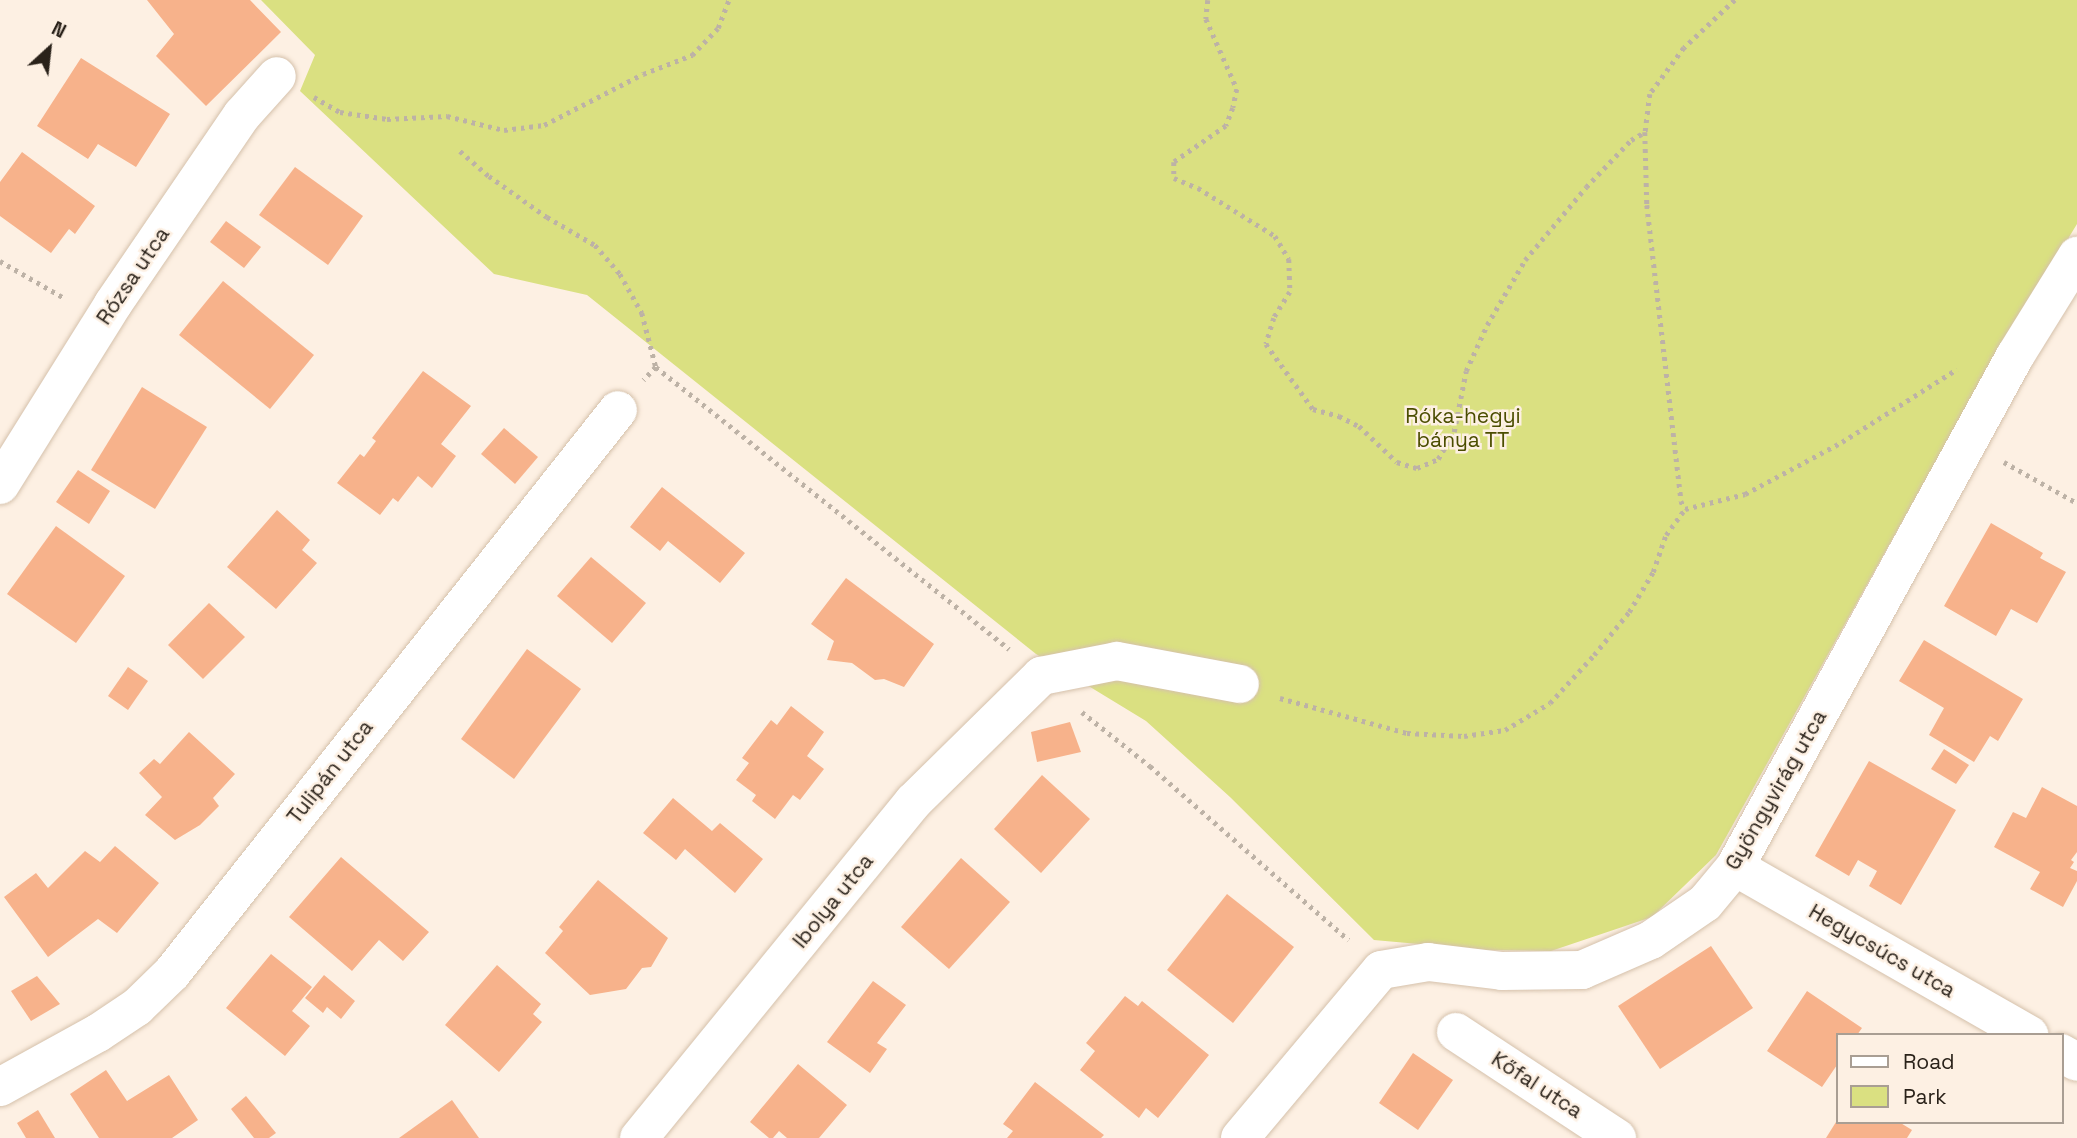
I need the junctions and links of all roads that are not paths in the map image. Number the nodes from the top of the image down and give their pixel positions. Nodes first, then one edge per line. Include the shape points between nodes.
1 (277, 76) road end
2 (2077, 256) edge
3 (618, 410) road end
4 (0, 485) edge
5 (1240, 684) road end
6 (1735, 867) junction
7 (1456, 1032) dead end
8 (2026, 1033) edge
9 (0, 1087) edge
10 (639, 1138) edge
11 (1240, 1138) edge
12 (1617, 1138) edge

1 - 4 street, Rózsa utca via 242,115 113,304
2 - 6 street, Gyöngyvirág utca via 2015,356
3 - 9 street, Tulipán utca via 172,973 137,1007 98,1033
5 - 10 street, Ibolya utca via 1117,661 1041,676 913,802
6 - 8 street, Hegycsúcs utca
6 - 11 street, Gyöngyvirág utca via 1705,903 1651,940 1582,970 1502,971 1428,962 1381,970
7 - 12 street, Kőfal utca

